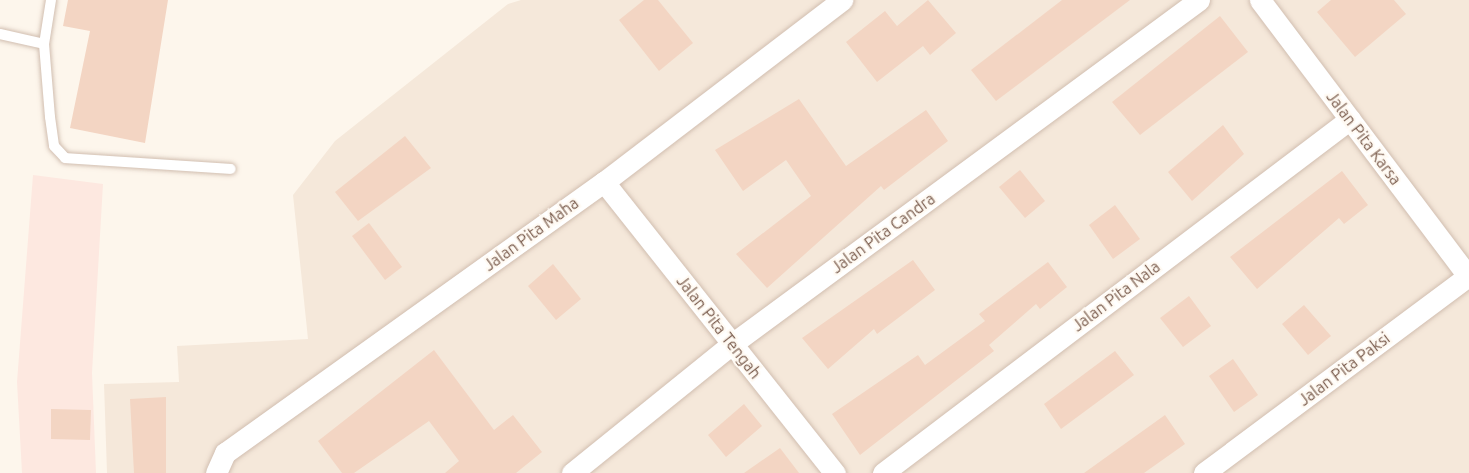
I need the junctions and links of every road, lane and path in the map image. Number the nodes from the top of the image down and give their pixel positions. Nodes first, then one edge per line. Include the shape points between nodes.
1 (51, 0) edge
2 (842, 0) edge
3 (1199, 0) edge
4 (1260, 0) edge
5 (0, 34) edge
6 (44, 44) junction
7 (1350, 119) junction
8 (231, 169) dead end
9 (604, 182) junction
10 (1469, 282) edge
11 (732, 344) junction
12 (217, 469) edge
13 (572, 473) edge
14 (835, 473) edge
15 (883, 473) edge
16 (1204, 473) edge

1 - 6 lane
2 - 9 street, Jalan Pita Maha
3 - 11 street, Jalan Pita Candra
4 - 7 street, Jalan Pita Karsa
5 - 6 lane
6 - 8 lane via 54,146 65,158
7 - 10 street, Jalan Pita Karsa
7 - 15 street, Jalan Pita Nala
9 - 11 street, Jalan Pita Tengah
9 - 12 street, Jalan Pita Maha via 225,453
10 - 16 street, Jalan Pita Paksi
11 - 13 street, Jalan Pita Candra
11 - 14 street, Jalan Pita Tengah

